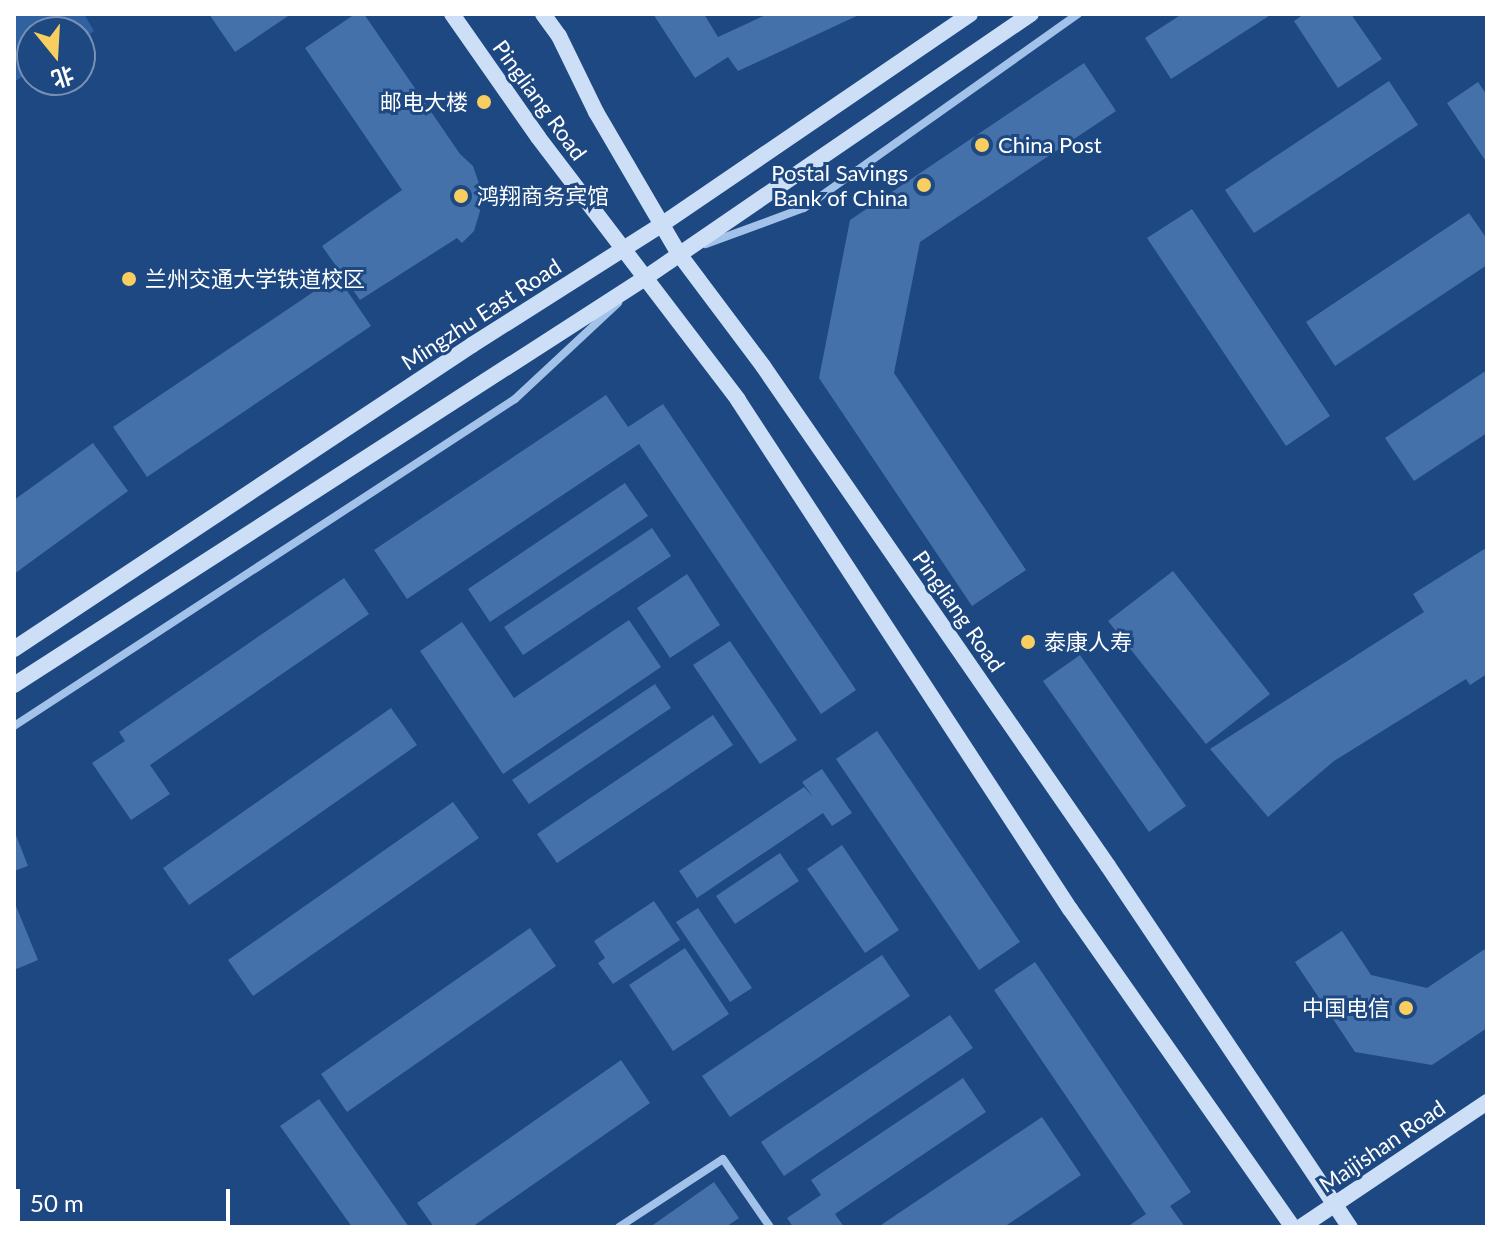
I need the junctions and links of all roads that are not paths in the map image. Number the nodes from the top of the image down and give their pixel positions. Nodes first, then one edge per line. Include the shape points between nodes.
1 (452, 14) edge
2 (543, 14) edge
3 (970, 14) edge
4 (1031, 14) edge
5 (1078, 14) edge
6 (661, 225) junction
7 (622, 249) junction
8 (679, 254) junction
9 (645, 278) junction
10 (14, 649) edge
11 (14, 685) edge
12 (14, 726) edge
13 (1487, 1102) edge
14 (1336, 1204) junction
15 (619, 1227) edge
16 (770, 1227) edge
17 (1293, 1227) edge
18 (1301, 1227) edge
19 (1350, 1227) edge

1 - 7 street, Pingliang Road
2 - 6 street, Pingliang Road
3 - 6 street, Mingzhu East Road
4 - 8 street
5 - 8 street via 804,208
6 - 7 street, Mingzhu East Road
6 - 8 street, Pingliang Road
7 - 9 street, Pingliang Road
7 - 10 street, Mingzhu East Road
8 - 9 street
8 - 14 street, Pingliang Road via 772,379
9 - 11 street
9 - 12 street via 515,399
9 - 17 street via 738,400 1053,884
13 - 14 street, Maijishan Road
14 - 18 street, Maijishan Road
14 - 19 street, Pingliang Road
15 - 16 street via 723,1159

